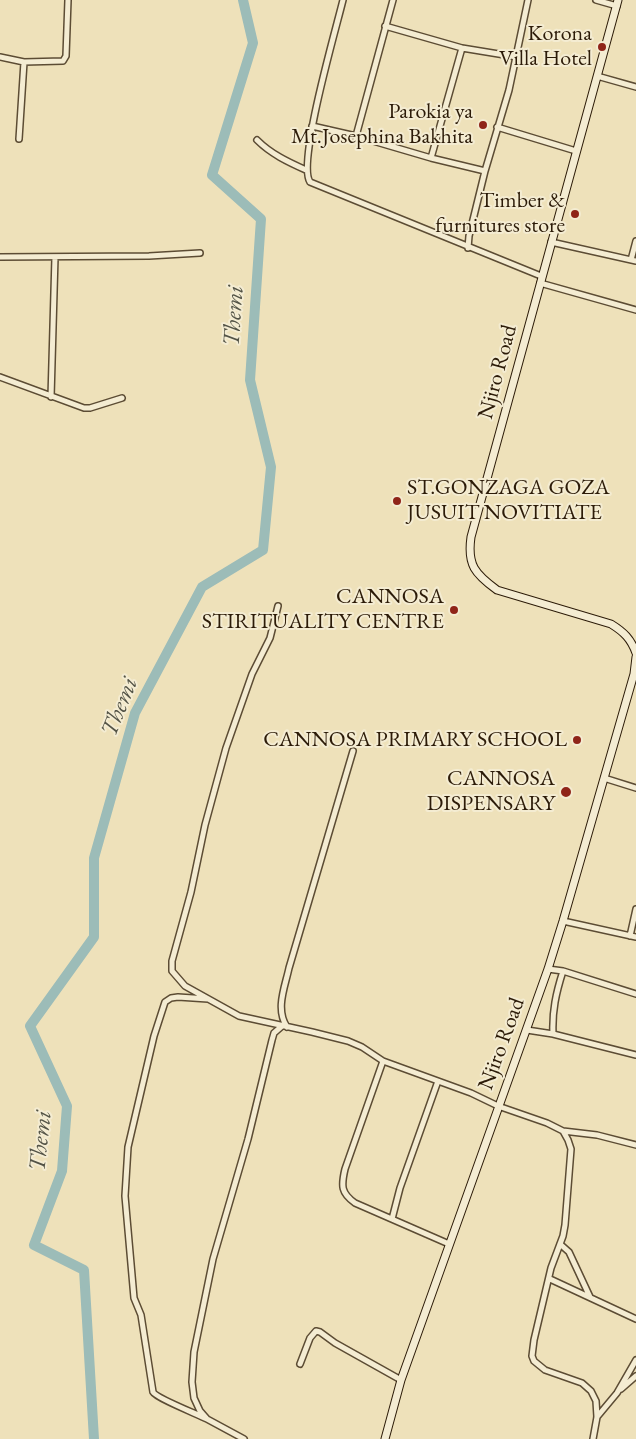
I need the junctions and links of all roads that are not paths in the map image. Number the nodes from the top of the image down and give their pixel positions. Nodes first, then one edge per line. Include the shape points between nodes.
1 (68, 0) edge
2 (343, 0) edge
3 (393, 0) edge
4 (528, 0) edge
5 (596, 0) edge
6 (618, 3) edge
7 (385, 26) junction
8 (462, 48) junction
9 (0, 57) edge
10 (517, 57) junction
11 (24, 62) junction
12 (597, 76) junction
13 (636, 87) edge
14 (312, 126) junction
15 (497, 127) junction
16 (356, 136) junction
17 (19, 139) dead end
18 (258, 140) dead end
19 (576, 151) junction
20 (431, 158) junction
21 (306, 170) junction
22 (485, 171) junction
23 (636, 241) edge
24 (551, 242) junction
25 (468, 248) junction
26 (200, 252) dead end
27 (0, 257) edge
28 (55, 257) junction
29 (633, 260) edge
30 (541, 280) junction
31 (636, 310) edge
32 (0, 377) edge
33 (52, 397) junction
34 (122, 398) dead end
35 (278, 606) dead end
36 (636, 653) edge
37 (636, 657) edge
38 (353, 751) dead end
39 (604, 778) junction
40 (636, 788) edge
41 (636, 909) edge
42 (563, 921) junction
43 (633, 936) edge
44 (548, 968) junction
45 (563, 971) junction
46 (636, 994) edge
47 (211, 1000) junction
48 (284, 1026) junction
49 (527, 1030) junction
50 (553, 1034) junction
51 (636, 1055) edge
52 (383, 1061) junction
53 (438, 1081) junction
54 (498, 1106) junction
55 (563, 1131) junction
56 (636, 1145) edge
57 (392, 1219) junction
58 (449, 1244) junction
59 (560, 1244) junction
60 (550, 1279) junction
61 (590, 1296) junction
62 (636, 1319) edge
63 (636, 1360) edge
64 (300, 1364) dead end
65 (636, 1376) edge
66 (401, 1380) junction
67 (618, 1391) junction
68 (597, 1418) junction
69 (207, 1419) junction
70 (244, 1439) edge
71 (385, 1439) edge
72 (592, 1439) edge

1 - 11 street via 63,61
2 - 14 street
3 - 7 street
4 - 10 street
5 - 6 street
6 - 12 street, Njiro Road
7 - 8 street
7 - 16 street
8 - 10 street
8 - 20 street
9 - 11 street
10 - 15 street
11 - 17 street
12 - 13 street
12 - 19 street, Njiro Road
14 - 16 street
14 - 21 street
15 - 19 street
15 - 22 street
16 - 20 street
18 - 21 street via 287,162
19 - 24 street, Njiro Road
20 - 22 street
21 - 25 street via 314,185
22 - 25 street
23 - 29 street
24 - 29 street
24 - 30 street, Njiro Road
25 - 30 street
26 - 28 street
27 - 28 street
28 - 33 street
30 - 31 street
30 - 36 street, Njiro Road via 471,537 470,558 474,571 497,590 611,624 628,636
32 - 33 street
33 - 34 street via 84,408
35 - 47 street via 270,638 252,674 226,748 172,961 172,971 185,986
37 - 39 street, Njiro Road
38 - 48 street via 287,975 280,1013
39 - 40 street
39 - 42 street, Njiro Road
41 - 43 street
42 - 43 street
42 - 44 street, Njiro Road
44 - 45 street
44 - 49 street, Njiro Road
45 - 46 street
45 - 50 street via 554,999
47 - 48 street via 239,1016
47 - 69 street via 178,997 165,1002 128,1147 125,1196 134,1298 141,1315 153,1392 157,1397
48 - 52 street via 348,1041
48 - 69 street via 274,1033 272,1040 248,1139 213,1259 194,1352 194,1398
49 - 50 street
49 - 54 street, Njiro Road
50 - 51 street
52 - 53 street
52 - 57 street via 342,1182 346,1197
53 - 54 street
53 - 57 street
54 - 55 street
54 - 58 street, Njiro Road
55 - 56 street
55 - 59 street via 570,1144 571,1157 565,1225
57 - 58 street
58 - 66 street, Njiro Road
59 - 60 street
59 - 61 street via 569,1252
60 - 61 street
60 - 68 street via 532,1356 545,1370 586,1385 596,1401
61 - 62 street
63 - 67 street
64 - 66 street via 316,1331
65 - 67 street
66 - 71 street, Njiro Road
67 - 68 street
68 - 72 street
69 - 70 street

